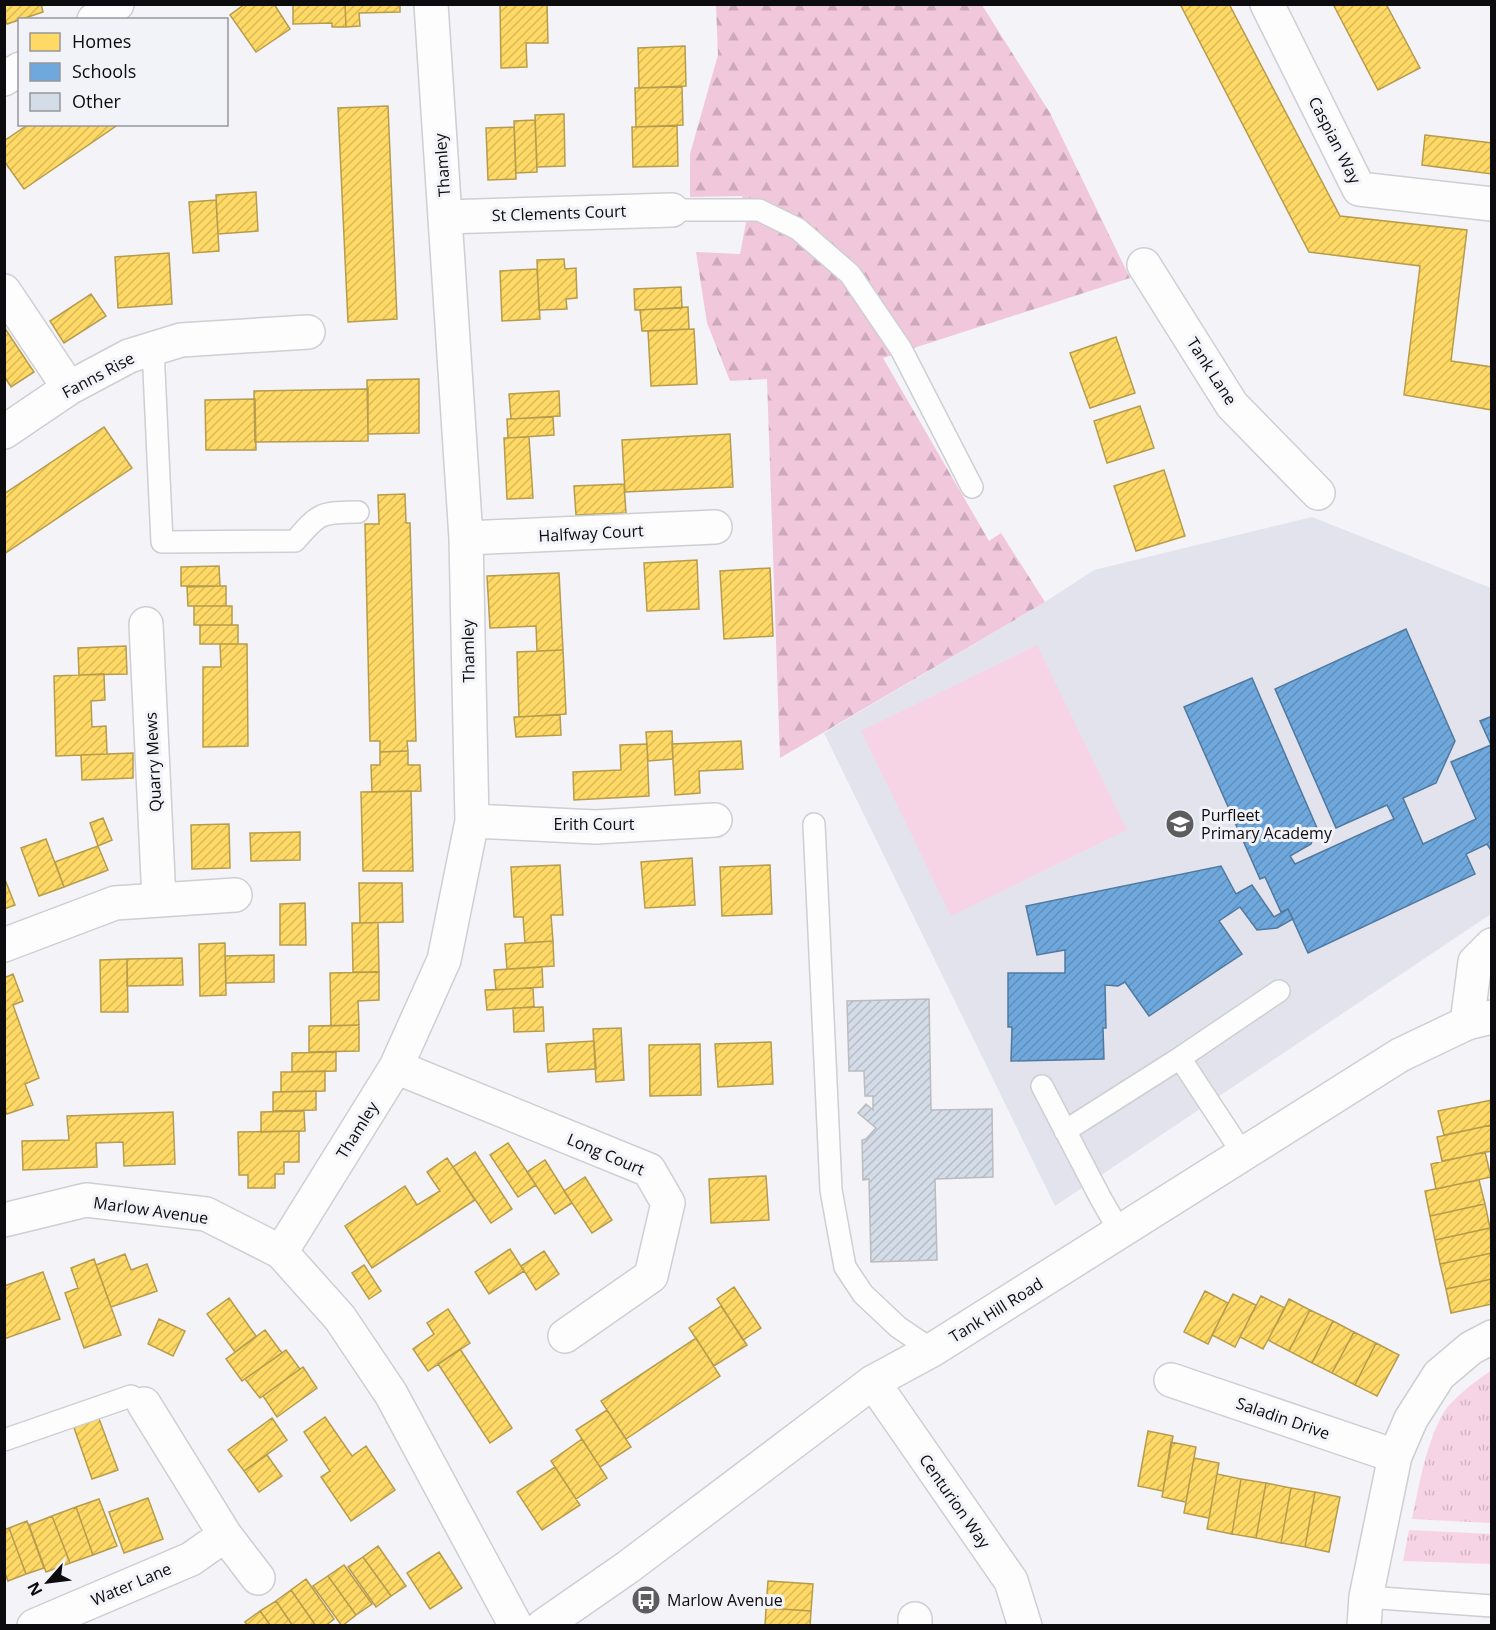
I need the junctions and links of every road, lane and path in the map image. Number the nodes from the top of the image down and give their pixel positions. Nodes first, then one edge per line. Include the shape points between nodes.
1 (117, 4) edge
2 (431, 4) edge
3 (1267, 4) edge
4 (97, 18) edge
5 (18, 70) edge
6 (4, 79) edge
7 (1491, 204) edge
8 (672, 210) joint
9 (445, 217) junction
10 (1144, 265) dead end
11 (4, 291) edge
12 (308, 332) dead end
13 (153, 349) junction
14 (69, 388) junction
15 (4, 432) edge
16 (972, 487) dead end
17 (1318, 493) dead end
18 (358, 512) dead end
19 (715, 527) dead end
20 (466, 538) junction
21 (146, 624) dead end
22 (715, 820) dead end
23 (472, 821) junction
24 (814, 824) dead end
25 (235, 895) dead end
26 (159, 900) junction
27 (4, 945) edge
28 (1491, 945) edge
29 (1279, 991) dead end
30 (1479, 1020) edge
31 (1180, 1058) junction
32 (396, 1067) junction
33 (1042, 1086) dead end
34 (1065, 1131) junction
35 (1243, 1154) junction
36 (4, 1220) edge
37 (1120, 1232) junction
38 (281, 1252) junction
39 (565, 1336) dead end
40 (1491, 1337) edge
41 (932, 1350) junction
42 (1171, 1380) dead end
43 (873, 1382) junction
44 (144, 1404) joint
45 (4, 1440) edge
46 (1395, 1456) junction
47 (225, 1535) junction
48 (258, 1578) dead end
49 (1491, 1605) edge
50 (1365, 1611) edge
51 (34, 1626) edge
52 (516, 1626) edge
53 (543, 1626) edge
54 (1025, 1626) edge

1 - 4 street
2 - 9 street, Thamley
3 - 7 street, Caspian Way via 1359,189
5 - 6 street
8 - 9 street, St Clements Court
8 - 16 lane via 759,210 798,229 850,274 901,349
9 - 20 street, Thamley
10 - 17 street, Tank Lane via 1232,405
11 - 14 street
12 - 13 street, Fanns Rise via 182,340
13 - 14 street, Fanns Rise via 129,356
13 - 18 lane via 162,542 296,541 325,513
14 - 15 street, Fanns Rise
19 - 20 street, Halfway Court
20 - 23 street, Thamley
21 - 26 street, Quarry Mews
22 - 23 street, Erith Court via 596,827
23 - 32 street, Thamley via 444,960
24 - 41 lane via 831,1190 845,1267 863,1294 898,1327
25 - 26 street
26 - 27 street via 115,903
28 - 30 street, Tank Hill Road via 1474,962
29 - 31 lane
30 - 35 street, Tank Hill Road via 1400,1055
31 - 34 lane
31 - 35 lane
32 - 38 street, Thamley
32 - 39 street, Long Court via 649,1170 668,1203 651,1276
33 - 34 lane
34 - 37 lane
35 - 37 street, Tank Hill Road
36 - 38 street, Marlow Avenue via 86,1200 207,1214
37 - 41 street, Tank Hill Road
38 - 52 street, Marlow Avenue via 340,1318 391,1394
40 - 46 street via 1439,1375 1411,1419
41 - 43 street, Tank Hill Road
42 - 46 street, Saladin Drive
43 - 53 street, Tank Hill Road via 628,1567
43 - 54 street, Centurion Way via 1011,1581
44 - 45 lane via 131,1396
44 - 47 street
46 - 50 street
47 - 48 street
47 - 51 street, Water Lane via 191,1559
49 - 50 lane

